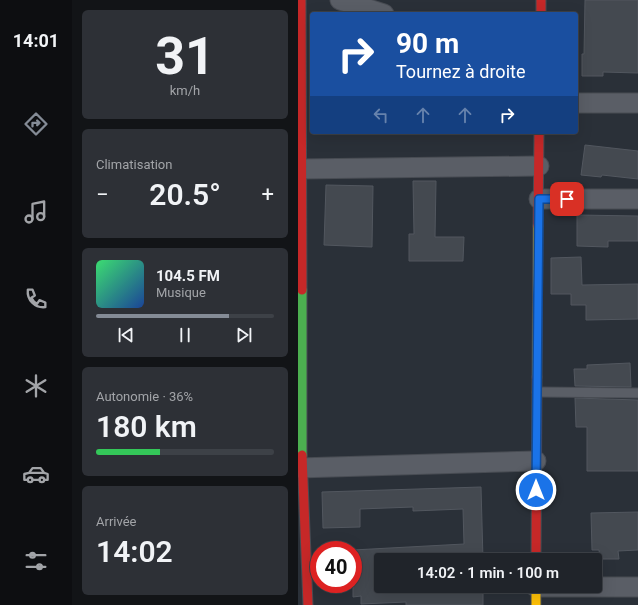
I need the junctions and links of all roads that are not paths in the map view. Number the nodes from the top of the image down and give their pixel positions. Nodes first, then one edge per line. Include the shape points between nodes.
1 (301, 0) edge
2 (340, 0) edge
3 (541, 0) edge
4 (378, 12) edge
5 (541, 12) edge
6 (578, 103) edge
7 (638, 103) edge
8 (539, 134) edge
9 (539, 166) junction
10 (299, 169) edge
11 (539, 199) junction
12 (638, 199) edge
13 (537, 392) junction
14 (638, 393) edge
15 (536, 462) junction
16 (300, 468) edge
17 (536, 553) edge
18 (638, 587) edge
19 (602, 589) edge
20 (308, 605) edge

1 - 10 street
2 - 4 street
3 - 5 street
6 - 7 street
8 - 9 street
9 - 10 street
9 - 11 street
10 - 16 street
11 - 12 street
11 - 13 street
13 - 14 lane
13 - 15 street
15 - 16 street
15 - 17 street
16 - 20 street
18 - 19 street

